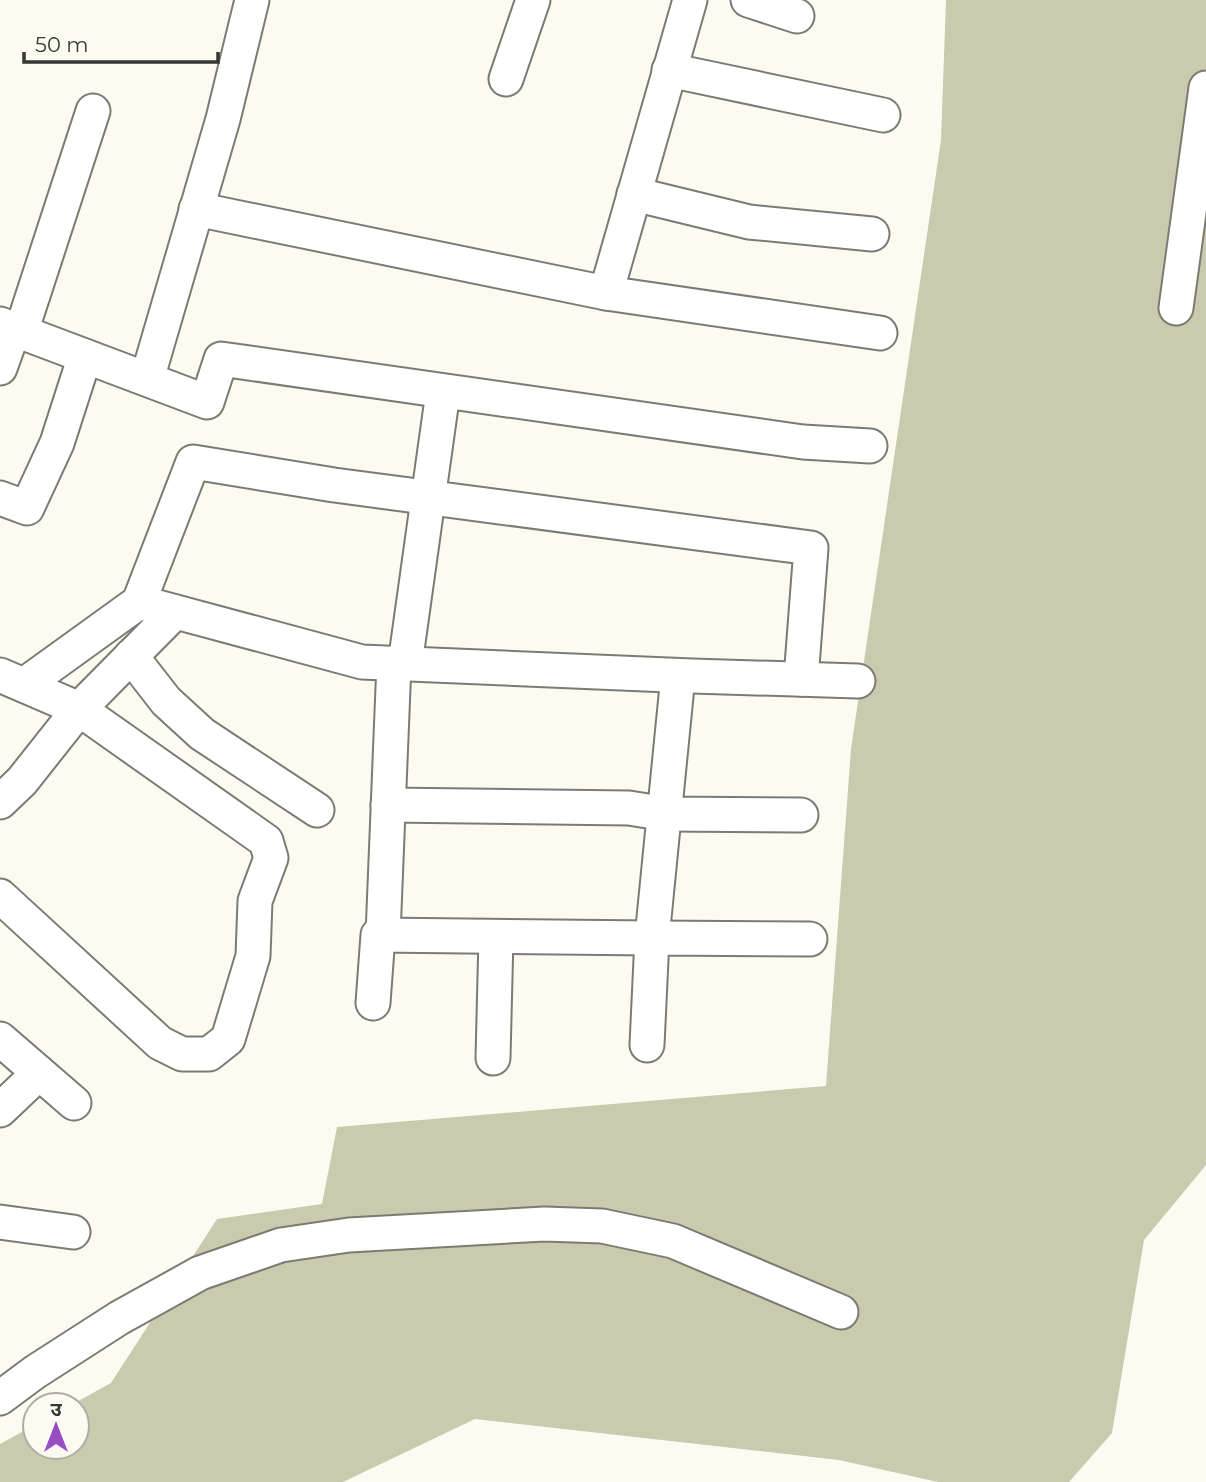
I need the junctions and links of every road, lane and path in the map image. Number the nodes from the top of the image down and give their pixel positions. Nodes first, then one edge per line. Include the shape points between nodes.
1 (252, 0) edge
2 (533, 0) edge
3 (690, 0) edge
4 (748, 0) edge
5 (797, 16) dead end
6 (669, 70) junction
7 (506, 79) dead end
8 (1206, 88) edge
9 (93, 111) dead end
10 (883, 115) dead end
11 (634, 194) junction
12 (196, 209) junction
13 (872, 234) dead end
14 (606, 293) junction
15 (1176, 308) dead end
16 (12, 328) edge
17 (880, 332) dead end
18 (85, 356) junction
19 (0, 368) edge
20 (147, 379) junction
21 (443, 392) junction
22 (870, 446) dead end
23 (0, 498) edge
24 (428, 498) junction
25 (139, 602) junction
26 (175, 612) junction
27 (131, 656) junction
28 (400, 664) junction
29 (678, 676) junction
30 (801, 679) junction
31 (12, 680) edge
32 (858, 681) dead end
33 (79, 709) junction
34 (0, 802) edge
35 (388, 805) junction
36 (317, 810) dead end
37 (666, 814) junction
38 (801, 815) dead end
39 (0, 896) edge
40 (383, 935) junction
41 (496, 937) junction
42 (652, 938) junction
43 (810, 939) dead end
44 (373, 1003) dead end
45 (0, 1040) edge
46 (647, 1045) dead end
47 (493, 1058) dead end
48 (39, 1073) junction
49 (74, 1103) dead end
50 (0, 1110) edge
51 (0, 1222) edge
52 (73, 1232) dead end
53 (841, 1312) dead end
54 (0, 1398) edge

1 - 12 street
2 - 7 street
3 - 6 street
4 - 5 street
6 - 10 street
6 - 11 street
8 - 15 street
9 - 16 street
11 - 13 street via 749,222
11 - 14 street
12 - 14 street
12 - 20 street
14 - 17 street
16 - 18 street
16 - 19 street
18 - 20 street
18 - 23 street via 57,443 27,508
20 - 21 street via 207,402 221,359
21 - 22 street via 803,442
21 - 24 street
24 - 25 street via 192,462
24 - 28 street
24 - 30 street via 811,548
25 - 26 street
25 - 31 street
26 - 27 street
26 - 28 street via 362,662
27 - 33 street
27 - 36 street via 166,701 202,734
28 - 29 street
28 - 35 street
29 - 30 street
29 - 37 street
30 - 32 street
31 - 33 street
33 - 34 street
33 - 39 street via 266,841 271,858 255,901 253,956 228,1039 209,1054 182,1054 160,1043
35 - 37 street via 629,808
35 - 40 street
37 - 38 street
37 - 42 street
40 - 41 street
40 - 44 street via 378,935
41 - 42 street
41 - 47 street
42 - 43 street
42 - 46 street
45 - 48 street
48 - 49 street
48 - 50 street
51 - 52 street
53 - 54 street via 673,1241 602,1226 544,1224 349,1235 281,1245 200,1273 119,1318

